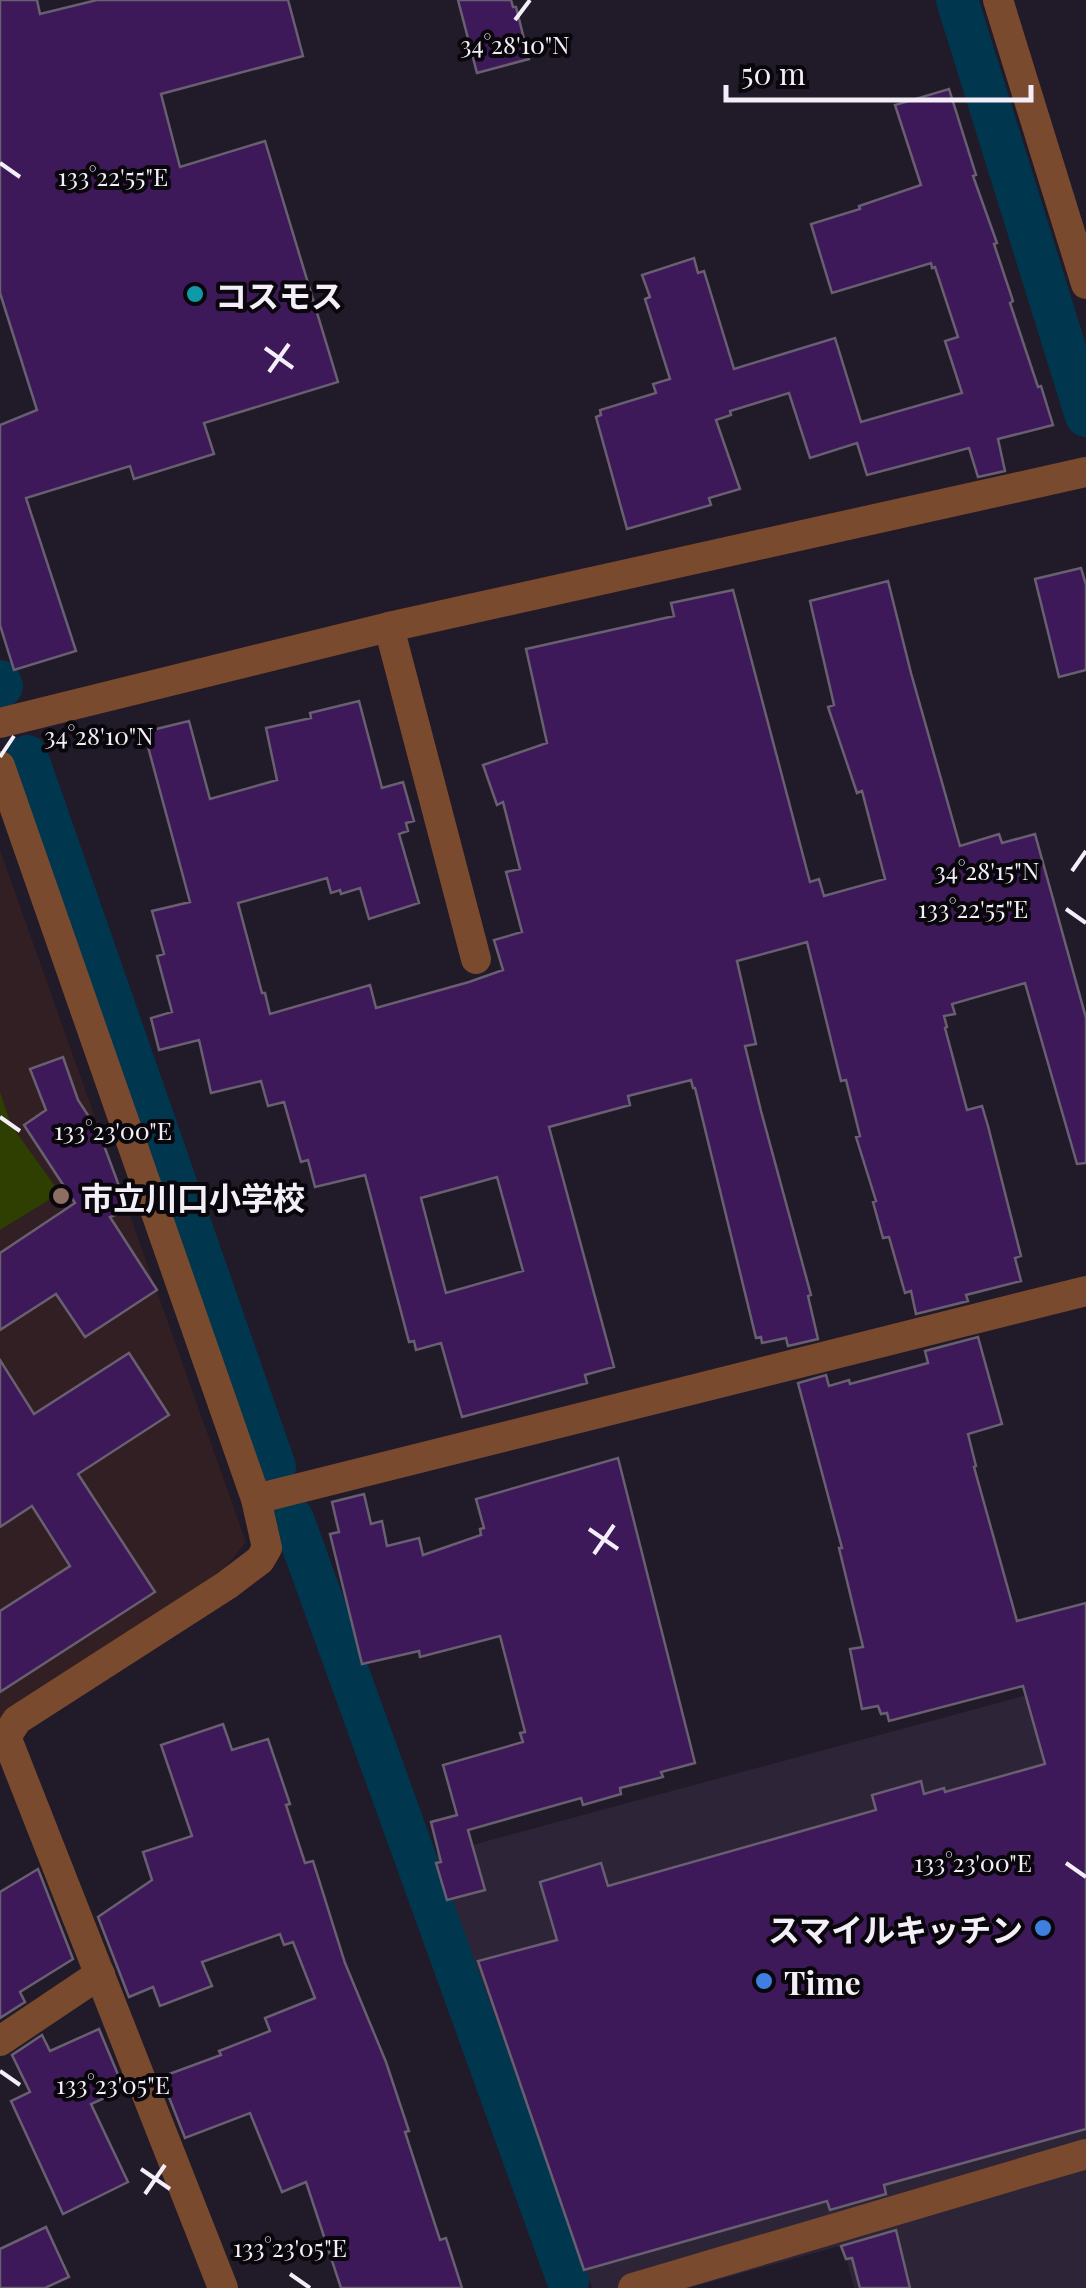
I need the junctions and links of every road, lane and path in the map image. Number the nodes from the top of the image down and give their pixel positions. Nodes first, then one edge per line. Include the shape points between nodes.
1 (998, 0) edge
2 (1086, 284) edge
3 (1086, 472) edge
4 (389, 626) junction
5 (0, 723) edge
6 (0, 766) edge
7 (476, 959) dead end
8 (1086, 1291) edge
9 (256, 1500) junction
10 (3, 1743) edge
11 (100, 1974) junction
12 (0, 2041) edge
13 (1086, 2154) edge
14 (223, 2288) edge
15 (633, 2288) edge

1 - 2 street
3 - 4 street
4 - 5 street
4 - 7 street
6 - 9 street
8 - 9 street
9 - 10 street via 267,1548 260,1560 17,1720
10 - 11 street
11 - 12 street
11 - 14 street
13 - 15 street

